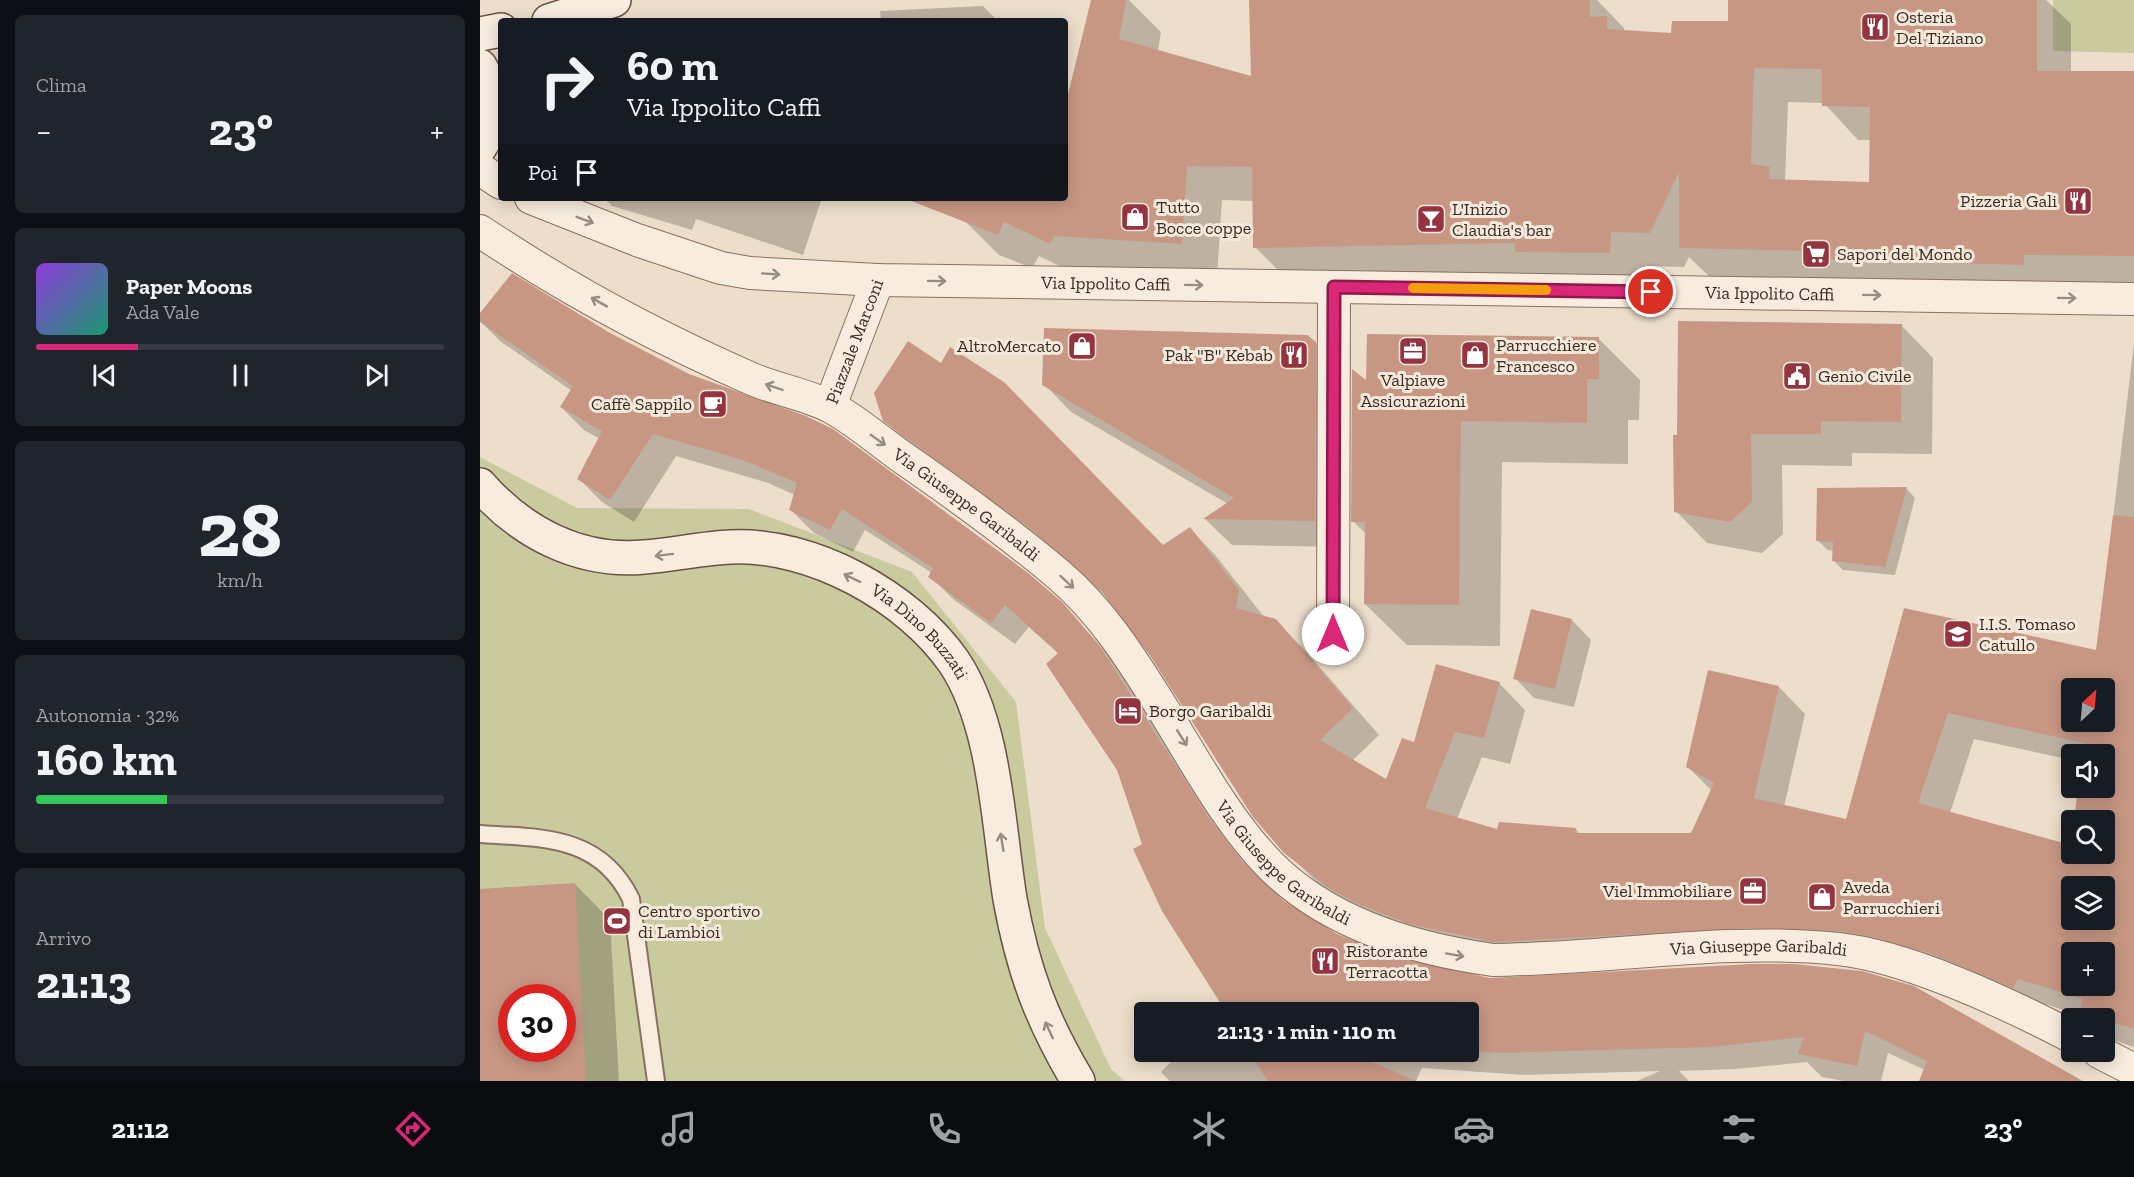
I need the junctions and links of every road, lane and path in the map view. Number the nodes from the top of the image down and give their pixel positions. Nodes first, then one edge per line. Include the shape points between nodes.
1 (614, 0) edge
2 (554, 16) edge
3 (498, 31) edge
4 (480, 34) edge
5 (480, 66) edge
6 (491, 123) edge
7 (480, 169) edge
8 (498, 181) edge
9 (539, 201) edge
10 (480, 231) edge
11 (878, 280) junction
12 (1334, 287) junction
13 (2134, 299) edge
14 (830, 406) junction
15 (480, 485) edge
16 (1333, 634) dead end
17 (480, 834) edge
18 (2061, 1032) edge
19 (2115, 1060) edge
20 (2134, 1070) edge
21 (656, 1081) edge
22 (1078, 1081) edge

1 - 2 street
3 - 4 street
5 - 6 street via 492,92
7 - 8 street
9 -> 11 street, Piazzale Marconi via 721,268
14 -> 10 street, Piazzale Marconi via 755,381 668,340 555,279
11 -> 12 street, Via Ippolito Caffi
11 - 14 street, Piazzale Marconi
12 -> 13 street, Via Ippolito Caffi
12 - 16 street
14 -> 18 street, Via Giuseppe Garibaldi via 963,499 1090,603 1131,658 1248,840 1298,888 1362,926 1407,944 1493,960 1759,945 1840,949 1927,972
22 -> 15 street, Via Dino Buzzati via 1049,1032 1027,975 984,730 954,662 926,631 868,586 791,552 730,546 642,558 609,558 573,550 543,537 517,520
17 - 21 lane via 556,839 602,861 621,878 631,898
19 - 20 street

